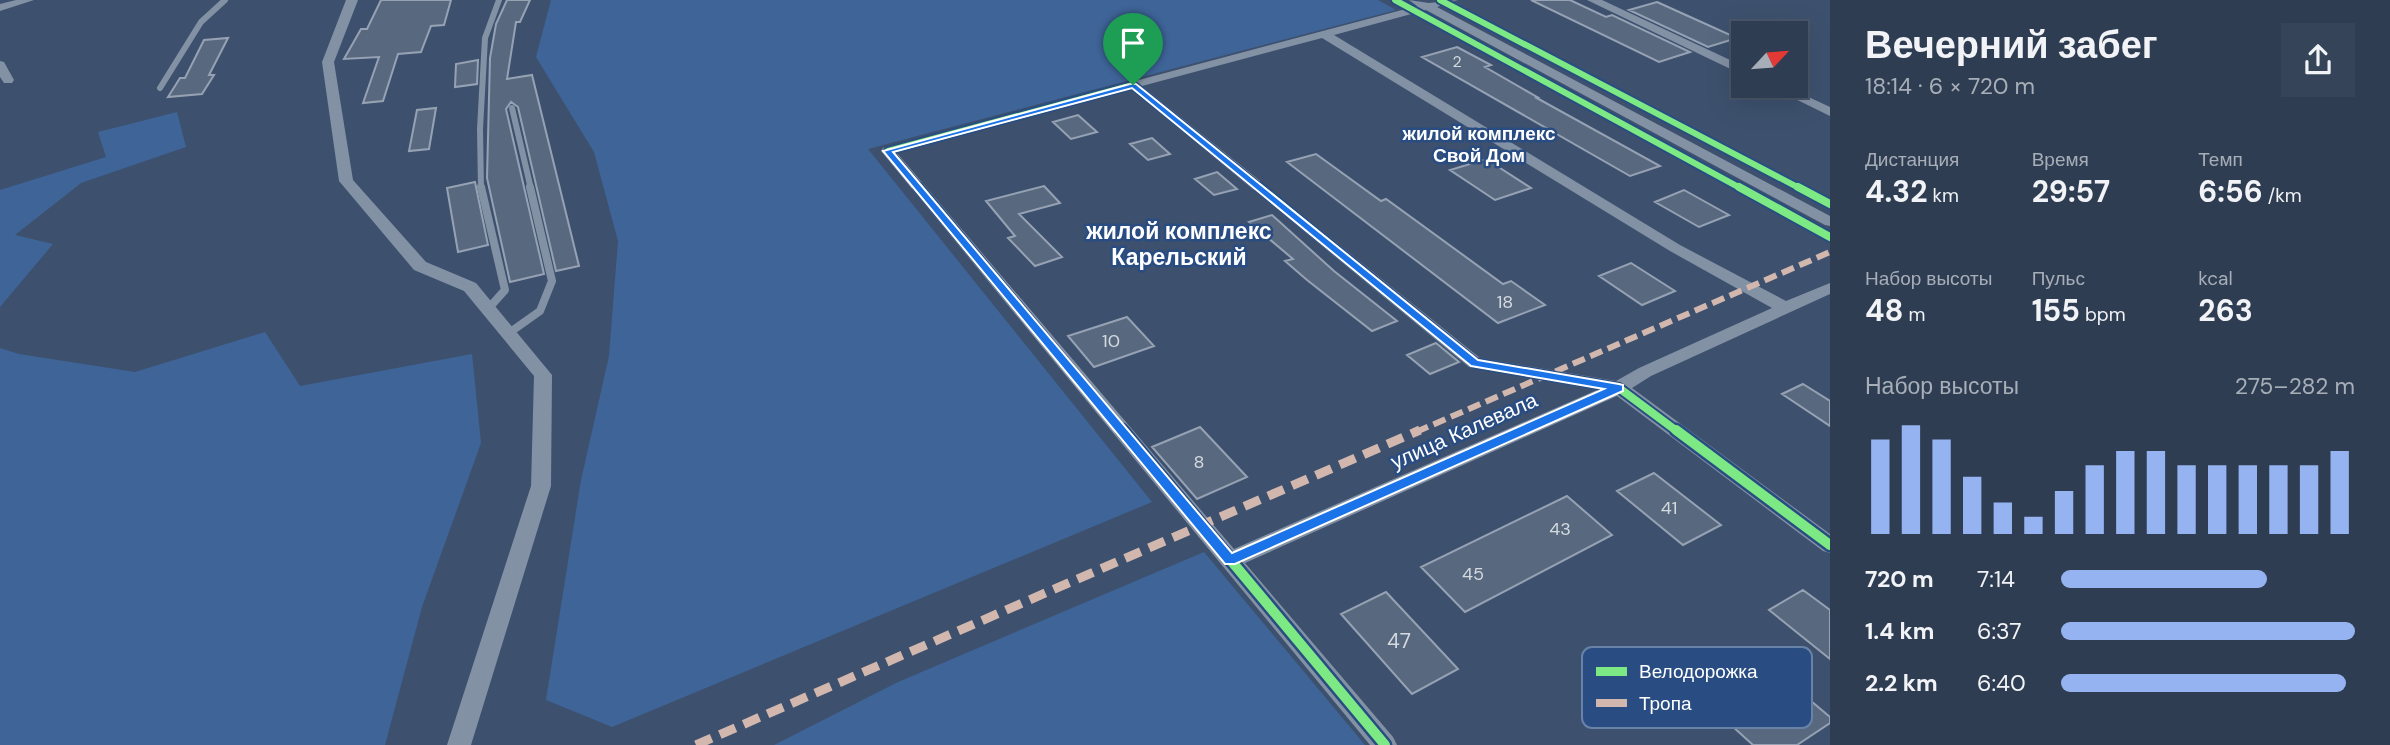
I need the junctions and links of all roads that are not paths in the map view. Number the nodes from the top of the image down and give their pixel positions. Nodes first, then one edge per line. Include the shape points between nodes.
1 (28, 0) edge
2 (225, 0) edge
3 (352, 0) edge
4 (499, 0) edge
5 (1452, 0) edge
6 (1593, 0) edge
7 (1421, 3) edge
8 (0, 8) edge
9 (1324, 34) junction
10 (0, 65) edge
11 (1731, 65) edge
12 (4, 81) edge
13 (1133, 85) junction
14 (160, 88) dead end
15 (1800, 98) edge
16 (512, 107) dead end
17 (1830, 112) edge
18 (1830, 222) edge
19 (1830, 288) edge
20 (1786, 308) junction
21 (488, 309) junction
22 (509, 333) junction
23 (1619, 388) junction
24 (1830, 545) edge
25 (1230, 560) junction
26 (459, 745) edge
27 (1385, 745) edge

1 - 8 street
2 - 14 lane via 201,22
3 - 21 street via 328,62 346,181 420,266 470,287
4 - 21 lane via 485,38 481,189 505,290
5 - 7 street
6 - 11 street
7 - 9 street
7 - 18 street
9 - 13 street
9 - 20 street via 1675,248
10 - 12 street
13 - 23 street via 1475,363
13 - 25 street via 888,151
15 - 17 street
16 - 22 lane via 552,281 540,310
19 - 20 street, улица Калевала
20 - 23 street, улица Калевала
21 - 22 street
22 - 26 street via 543,375 541,486
23 - 24 street
23 - 25 street, улица Калевала
25 - 27 street

